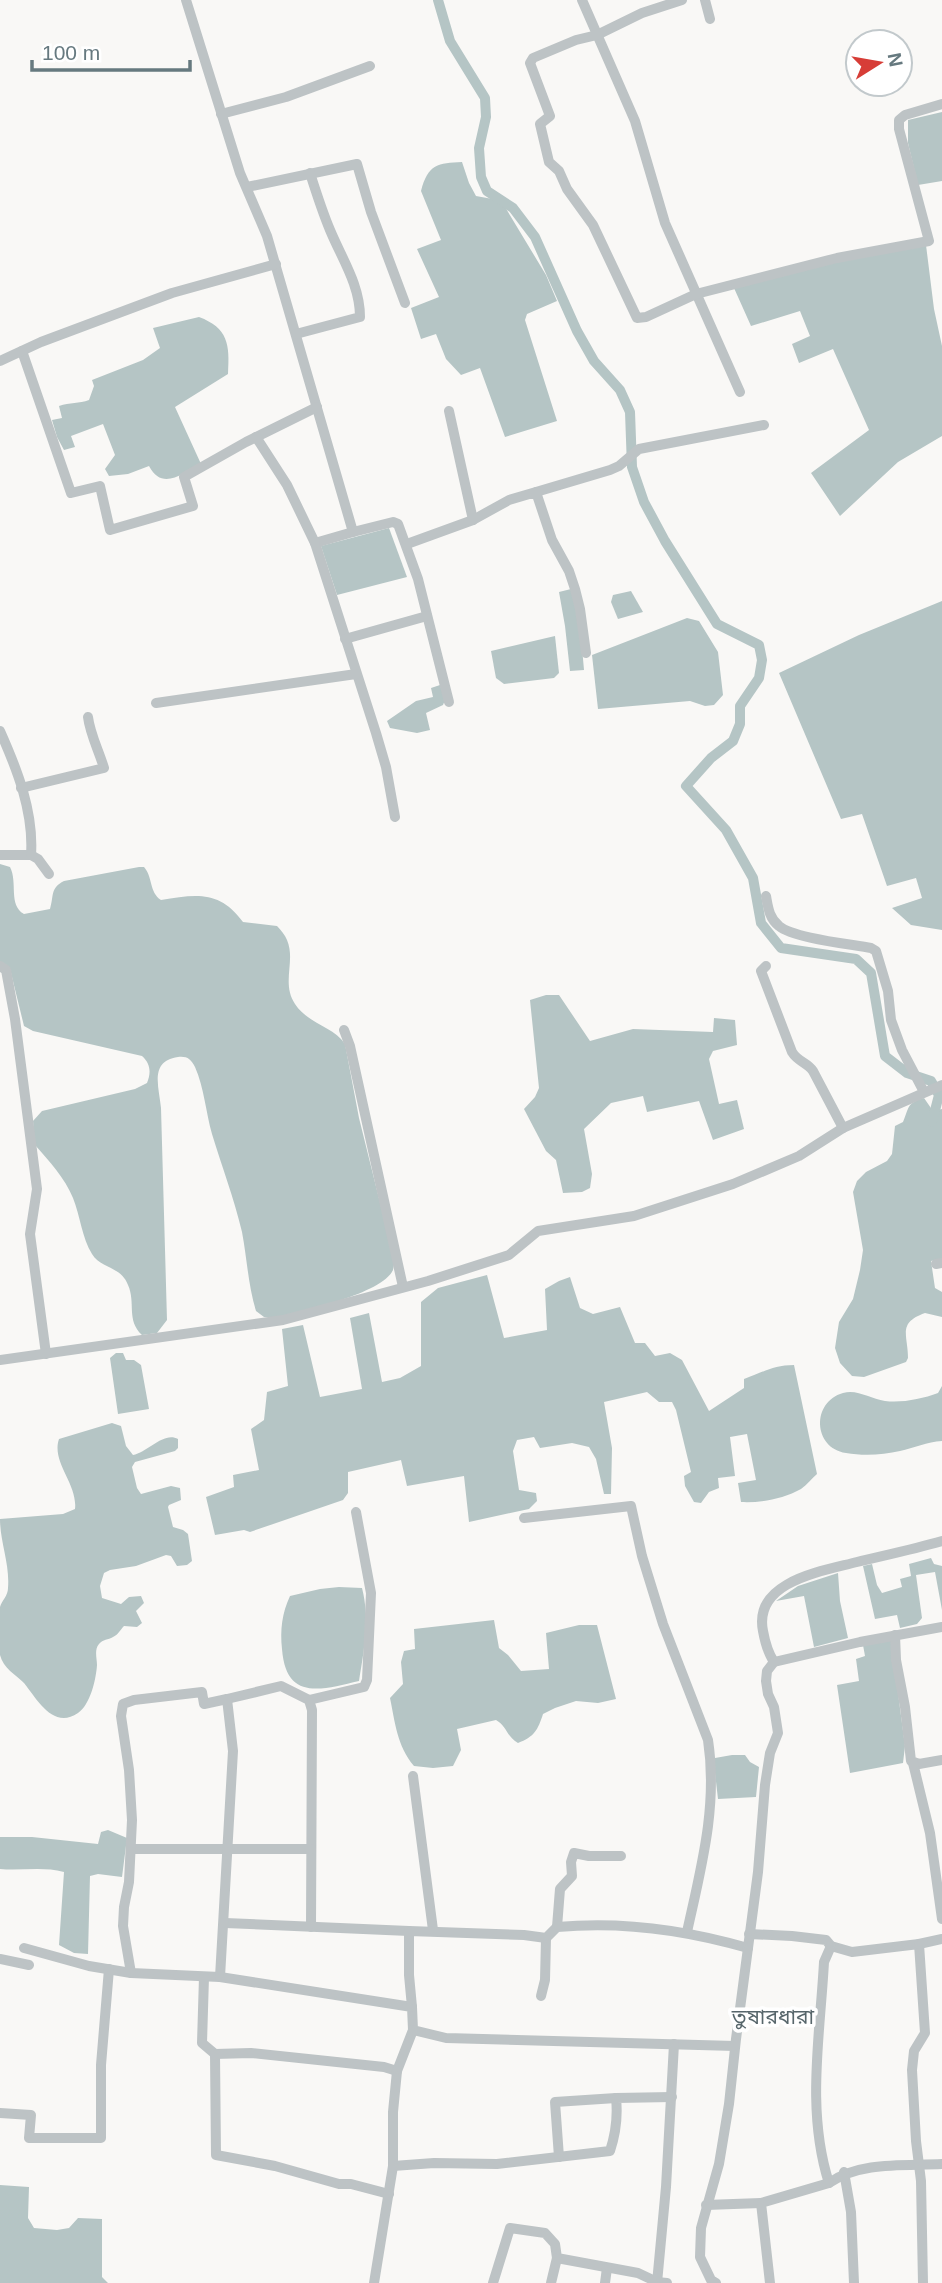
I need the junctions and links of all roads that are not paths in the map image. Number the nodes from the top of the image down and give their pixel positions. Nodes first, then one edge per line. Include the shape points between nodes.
1 (186, 0) edge
2 (582, 0) edge
3 (682, 0) edge
4 (705, 0) edge
5 (665, 2) edge
6 (710, 19) dead end
7 (597, 34) junction
8 (370, 66) dead end
9 (942, 104) edge
10 (221, 114) junction
11 (310, 173) junction
12 (247, 187) junction
13 (276, 264) junction
14 (696, 293) junction
15 (405, 303) dead end
16 (296, 334) junction
17 (22, 351) junction
18 (0, 360) edge
19 (740, 392) dead end
20 (317, 407) junction
21 (449, 411) dead end
22 (764, 425) dead end
23 (256, 437) junction
24 (536, 492) junction
25 (473, 520) junction
26 (353, 531) junction
27 (315, 543) junction
28 (407, 544) junction
29 (427, 616) junction
30 (345, 639) junction
31 (586, 653) dead end
32 (356, 674) junction
33 (449, 702) dead end
34 (156, 703) dead end
35 (88, 716) dead end
36 (0, 731) edge
37 (22, 788) junction
38 (395, 817) dead end
39 (0, 855) edge
40 (31, 855) junction
41 (49, 874) dead end
42 (766, 896) dead end
43 (0, 966) edge
44 (765, 966) dead end
45 (344, 1030) dead end
46 (942, 1085) edge
47 (924, 1092) junction
48 (843, 1128) junction
49 (403, 1287) junction
50 (46, 1354) junction
51 (0, 1360) edge
52 (356, 1512) dead end
53 (524, 1518) dead end
54 (942, 1541) edge
55 (942, 1627) edge
56 (895, 1635) junction
57 (774, 1662) junction
58 (227, 1699) junction
59 (309, 1700) junction
60 (942, 1760) edge
61 (913, 1763) junction
62 (413, 1776) dead end
63 (131, 1849) junction
64 (311, 1849) junction
65 (228, 1850) junction
66 (621, 1856) dead end
67 (942, 1919) edge
68 (225, 1923) junction
69 (311, 1927) junction
70 (557, 1927) junction
71 (433, 1930) junction
72 (409, 1931) junction
73 (687, 1932) junction
74 (749, 1934) junction
75 (546, 1938) junction
76 (942, 1939) edge
77 (919, 1944) junction
78 (831, 1946) junction
79 (24, 1948) dead end
80 (748, 1948) junction
81 (0, 1959) edge
82 (29, 1965) dead end
83 (108, 1969) junction
84 (131, 1973) junction
85 (204, 1977) junction
86 (220, 1978) junction
87 (541, 1996) dead end
88 (412, 2007) junction
89 (413, 2030) junction
90 (674, 2044) junction
91 (735, 2046) junction
92 (215, 2054) junction
93 (397, 2071) junction
94 (672, 2097) junction
95 (616, 2098) junction
96 (0, 2113) edge
97 (559, 2157) junction
98 (942, 2164) edge
99 (919, 2165) junction
100 (393, 2166) junction
101 (844, 2172) junction
102 (829, 2183) junction
103 (388, 2194) junction
104 (761, 2203) junction
105 (706, 2205) junction
106 (558, 2259) junction
107 (607, 2269) junction
108 (710, 2282) edge
109 (374, 2283) edge
110 (493, 2283) edge
111 (551, 2283) edge
112 (605, 2283) edge
113 (660, 2283) edge
114 (770, 2283) edge
115 (854, 2283) edge
116 (923, 2283) edge

1 - 10 street
2 - 7 street
3 - 5 street
4 - 6 street
5 - 7 street
7 - 14 street via 635,121 665,223
7 - 14 street via 531,60 550,116 540,124 549,162 597,234 634,315 646,317
8 - 10 street via 286,97
9 - 14 street via 899,120 929,242 837,258
10 - 12 street
11 - 12 street
11 - 15 street via 356,164
11 - 16 street via 359,298 360,317
12 - 13 street
13 - 16 street
13 - 17 street via 172,293
14 - 19 street
16 - 20 street
17 - 18 street
17 - 23 street via 71,493 100,486 110,530 193,506 184,477
20 - 23 street
20 - 26 street
21 - 25 street
22 - 24 street via 639,449 619,466
23 - 27 street via 287,485
24 - 25 street via 509,500
24 - 31 street via 575,589
25 - 28 street
26 - 27 street
26 - 28 street via 393,522
27 - 30 street
28 - 29 street
29 - 30 street
29 - 33 street
30 - 32 street
32 - 34 street
32 - 38 street via 386,767
35 - 37 street via 104,768
36 - 37 street
37 - 40 street via 31,828
39 - 40 street
40 - 41 street
42 - 47 street via 770,916 780,927 876,951 891,1020
43 - 50 street via 6,970 15,1019 37,1189 30,1234
44 - 48 street via 761,971 792,1052 813,1071
45 - 49 street
46 - 47 street
47 - 48 street
48 - 49 street via 799,1156 707,1193 634,1216 538,1231 509,1255
49 - 50 street via 283,1320
50 - 51 street
52 - 59 street via 371,1593 367,1680 364,1687
53 - 73 street via 631,1506 656,1602 712,1760 711,1814
54 - 57 street via 822,1570 781,1589 762,1613 765,1641
55 - 56 street
56 - 57 street
56 - 61 street
57 - 74 street via 766,1681 778,1733 765,1785
58 - 59 street via 281,1686
58 - 63 street via 204,1704 202,1692 123,1704 132,1803
58 - 65 street via 233,1751
59 - 64 street
60 - 61 street
61 - 67 street via 930,1833
62 - 71 street
63 - 65 street
63 - 84 street via 123,1926
64 - 65 street
64 - 69 street
65 - 68 street
66 - 70 street via 574,1853 572,1876 560,1889
68 - 69 street
68 - 86 street
69 - 72 street
70 - 73 street
70 - 75 street
71 - 72 street
71 - 75 street
72 - 88 street
73 - 80 street
74 - 78 street via 826,1940
74 - 80 street
75 - 87 street
76 - 77 street
77 - 78 street via 852,1952
77 - 99 street via 925,2033 914,2051 912,2070
78 - 102 street via 824,1962 816,2103 821,2160
79 - 83 street
80 - 91 street
81 - 82 street
83 - 84 street
83 - 96 street via 101,2138 29,2138 31,2115
84 - 85 street
85 - 86 street
85 - 92 street via 202,2043
86 - 88 street
88 - 89 street
89 - 90 street via 458,2039
89 - 93 street
90 - 91 street
90 - 94 street
91 - 105 street via 719,2164
92 - 93 street via 251,2053
92 - 103 street via 216,2155
93 - 100 street
94 - 95 street
94 - 113 street
95 - 97 street via 610,2151
95 - 97 street via 555,2102
97 - 100 street via 497,2164
98 - 99 street
99 - 101 street
99 - 116 street
100 - 103 street
101 - 102 street
101 - 115 street
102 - 104 street
103 - 109 street
104 - 105 street
104 - 114 street
105 - 108 street via 700,2257
106 - 107 street
106 - 110 street via 555,2244 545,2233 510,2228
106 - 111 street
107 - 112 street
107 - 113 street via 638,2273

